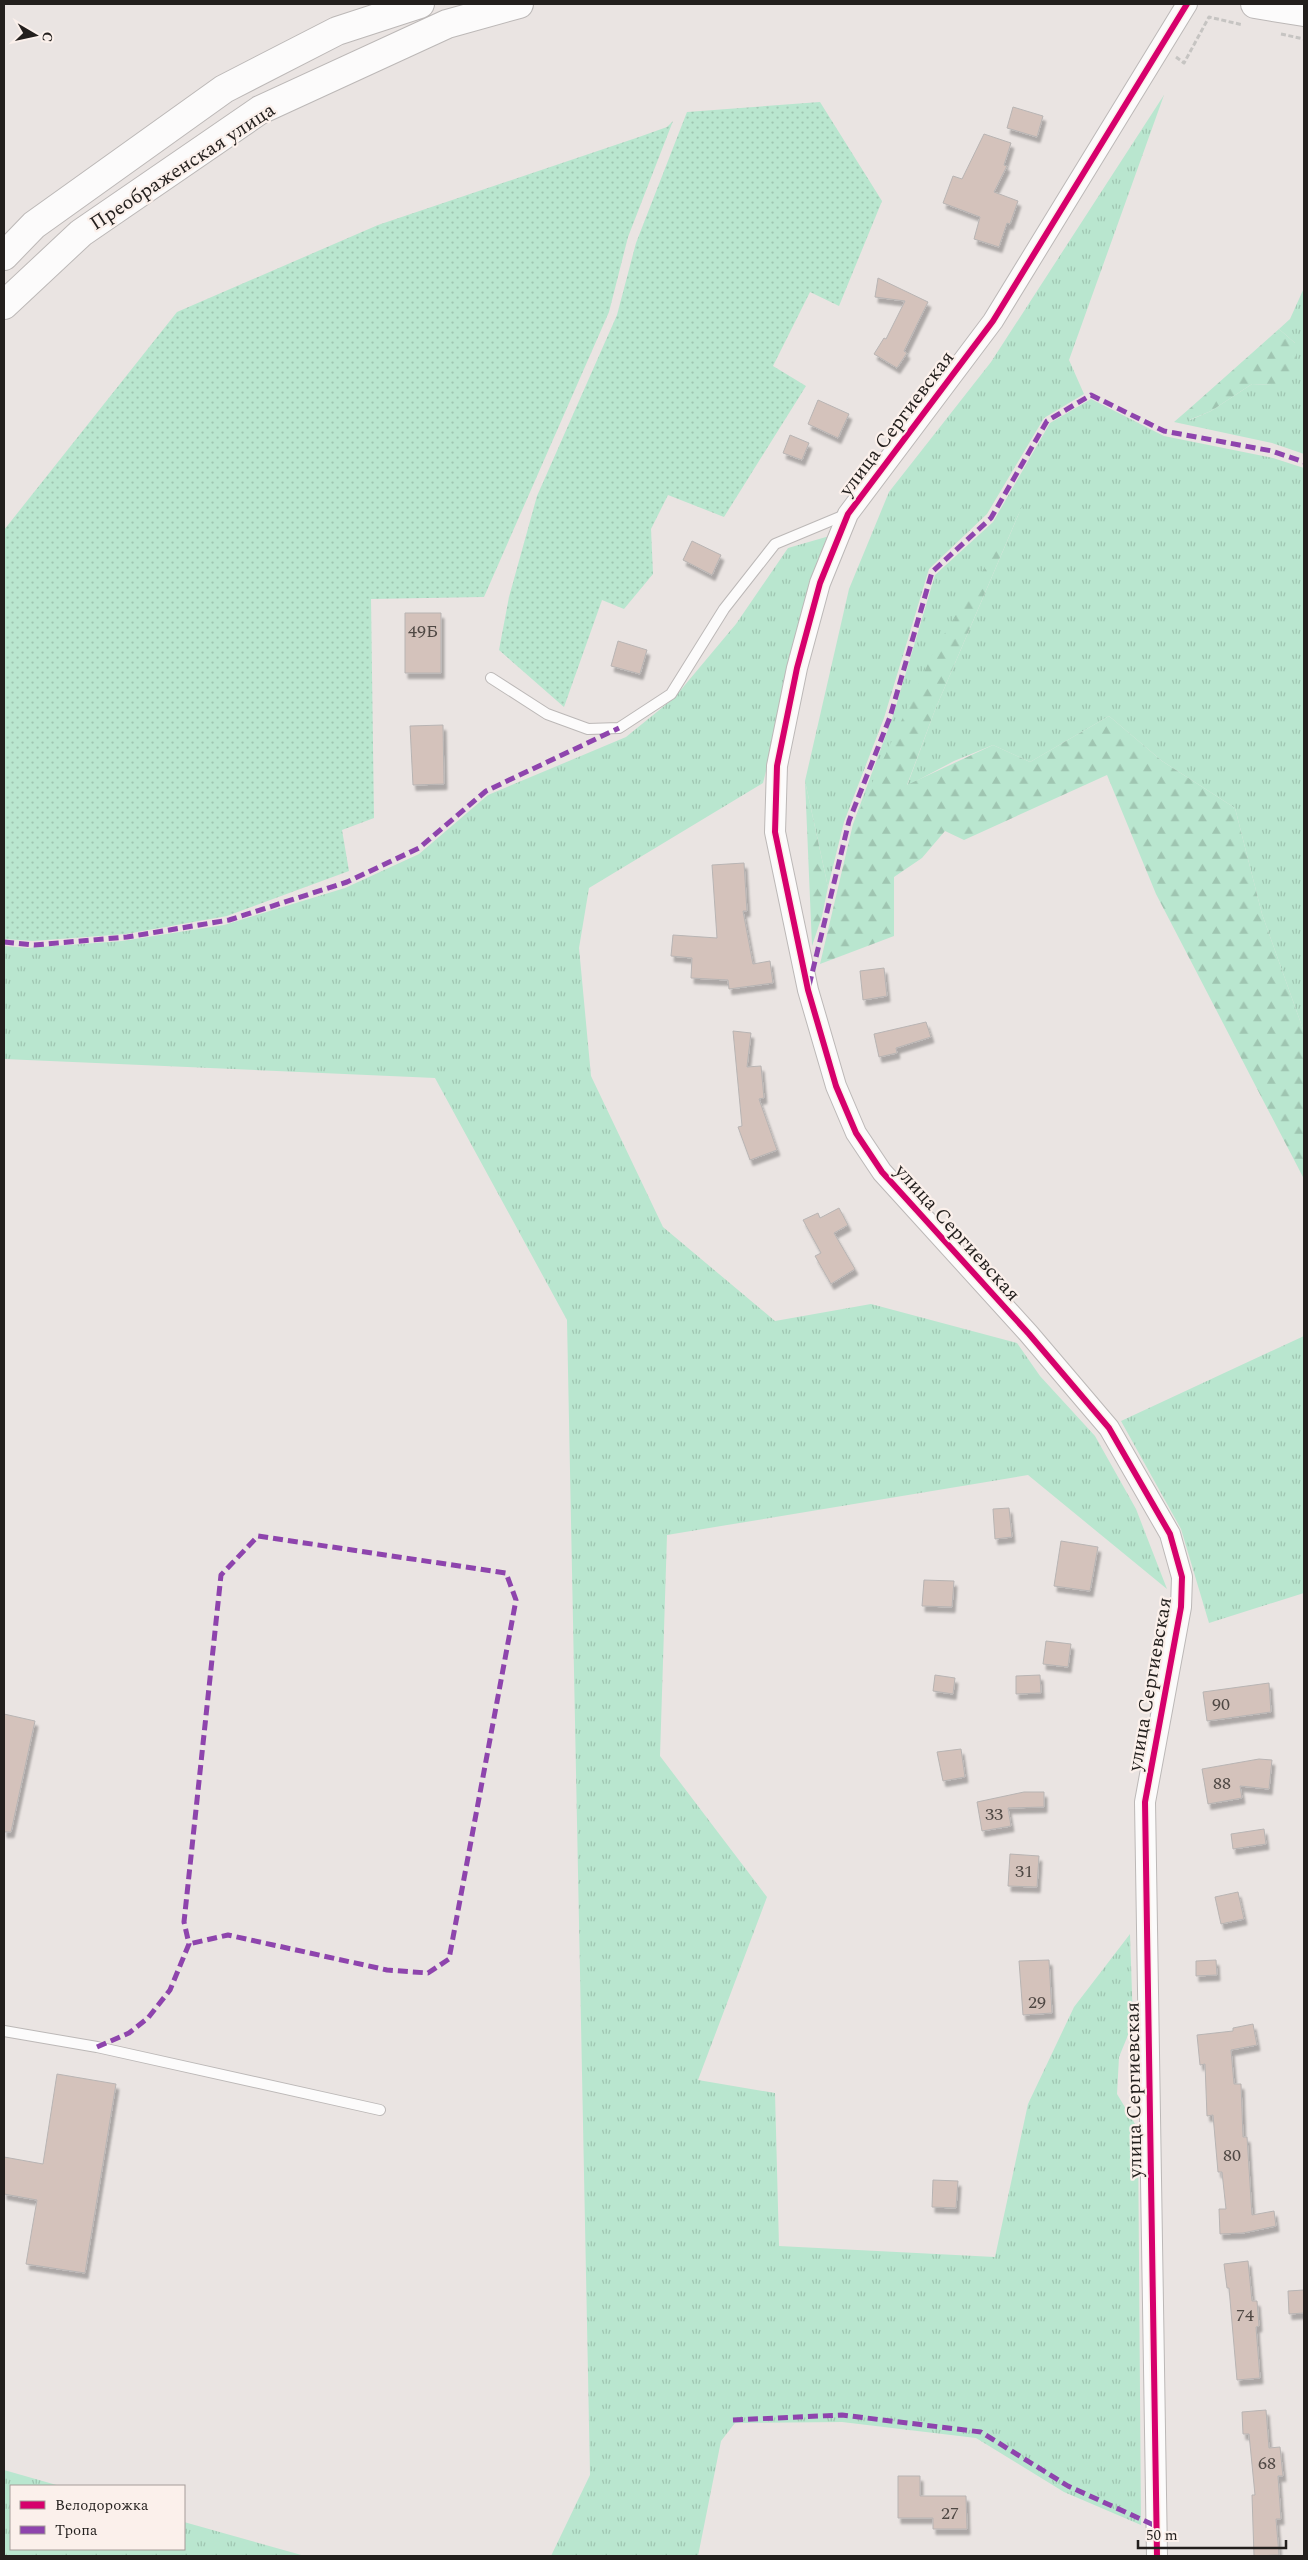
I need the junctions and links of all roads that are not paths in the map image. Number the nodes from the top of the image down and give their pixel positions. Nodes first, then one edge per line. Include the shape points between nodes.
1 (420, 4) edge
2 (519, 4) edge
3 (1186, 4) edge
4 (1304, 12) edge
5 (1251, 15) edge
6 (4, 256) edge
7 (4, 305) edge
8 (848, 514) junction
9 (491, 678) dead end
10 (4, 2031) edge
11 (380, 2110) dead end
12 (1156, 2556) edge

1 - 6 main road, Преображенская улица via 337,31 224,89 34,225
2 - 7 main road, Преображенская улица via 447,24 260,110 81,233
3 - 8 street, улица Сергиевская via 993,321
4 - 5 main road
8 - 9 lane via 775,544 724,609 671,694 619,728 588,728 547,714
8 - 12 street, улица Сергиевская via 820,583 797,668 777,766 775,832 808,990 836,1086 856,1133 882,1172 1029,1334 1109,1428 1170,1534 1182,1577 1181,1607 1145,1802
10 - 11 lane via 97,2047

